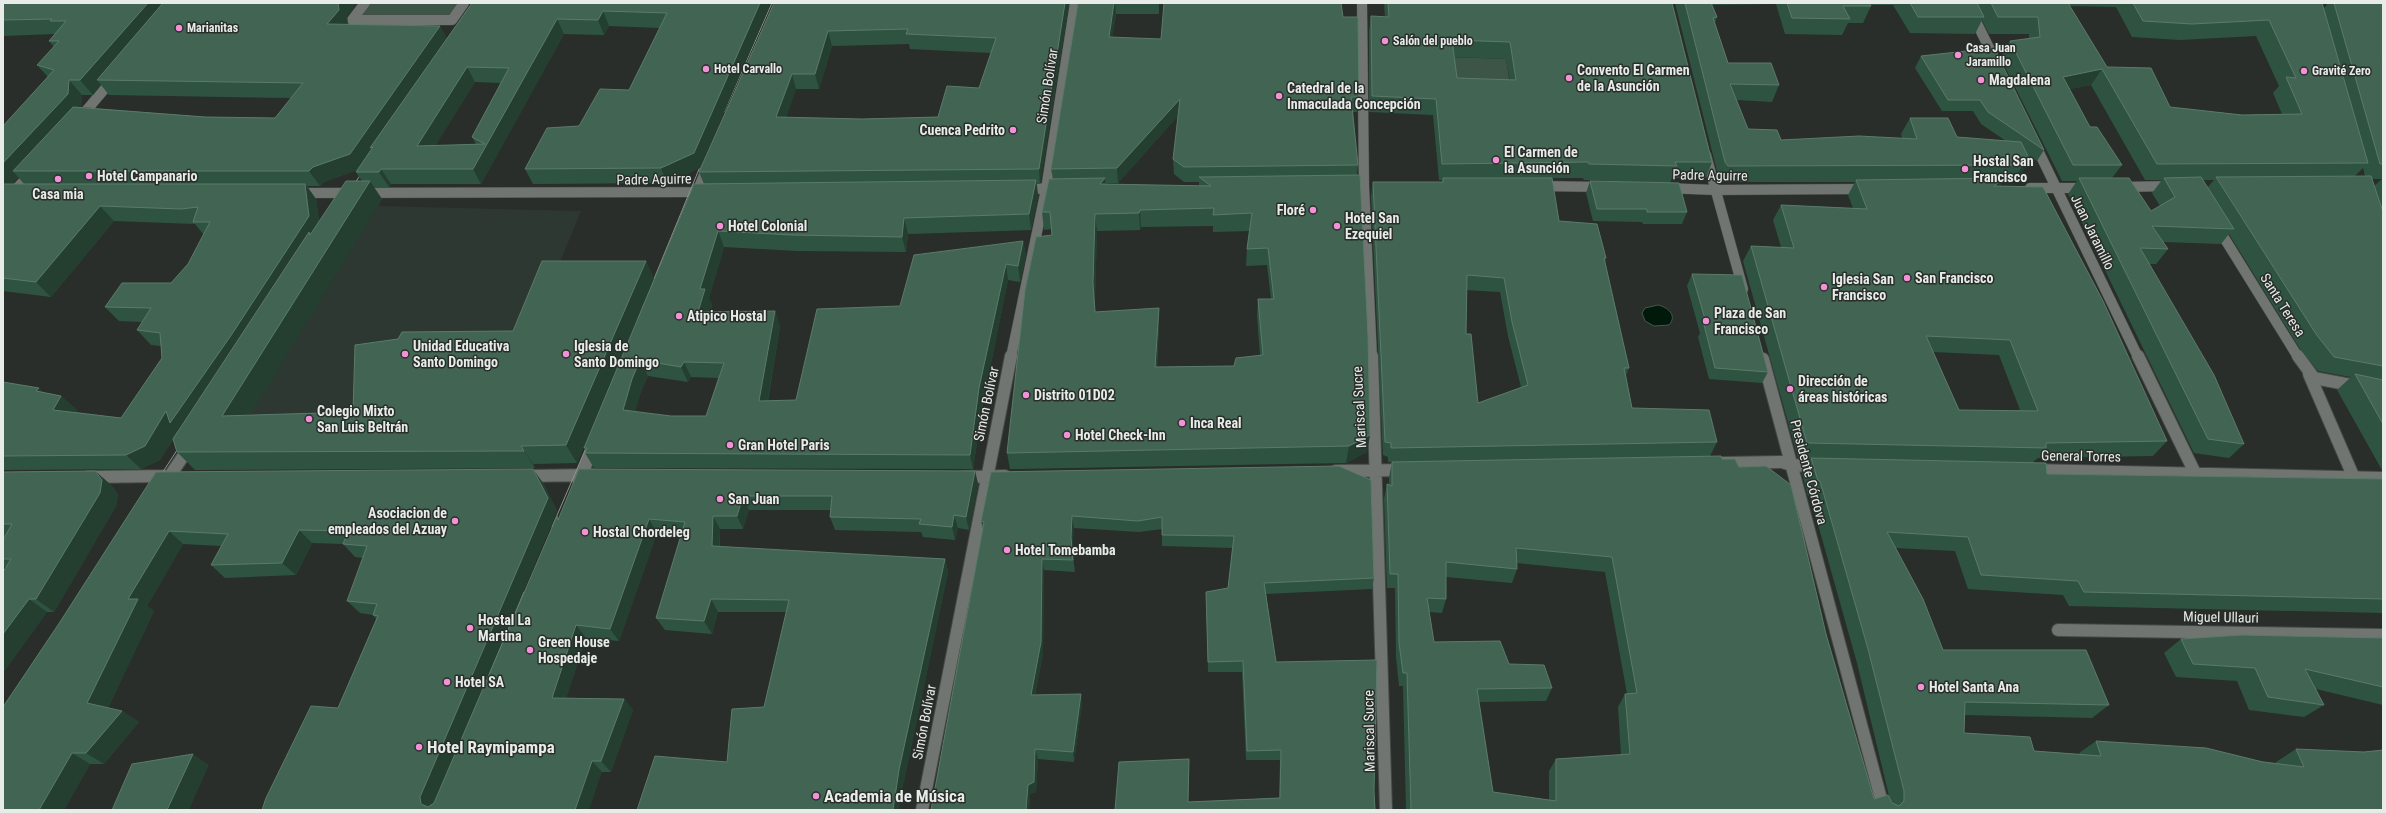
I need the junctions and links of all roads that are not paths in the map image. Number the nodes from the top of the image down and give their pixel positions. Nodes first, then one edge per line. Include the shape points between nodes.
1 (365, 3) edge
2 (464, 3) edge
3 (1075, 3) edge
4 (1362, 3) edge
5 (1967, 3) edge
6 (1999, 70) edge
7 (118, 74) edge
8 (72, 127) edge
9 (2030, 132) edge
10 (1704, 148) edge
11 (712, 156) edge
12 (40, 163) edge
13 (360, 181) edge
14 (1337, 186) edge
15 (1370, 186) junction
16 (1532, 186) edge
17 (2184, 186) edge
18 (1612, 187) edge
19 (2112, 187) edge
20 (1072, 188) edge
21 (1652, 188) edge
22 (2017, 188) edge
23 (2056, 188) junction
24 (2096, 188) edge
25 (1016, 189) edge
26 (1046, 189) junction
27 (1874, 189) edge
28 (1715, 190) junction
29 (28, 192) edge
30 (286, 192) edge
31 (712, 192) edge
32 (8, 193) edge
33 (696, 193) junction
34 (351, 194) junction
35 (3, 203) edge
36 (690, 207) edge
37 (342, 208) edge
38 (2213, 220) edge
39 (1747, 303) edge
40 (1760, 348) edge
41 (2309, 374) junction
42 (2383, 391) edge
43 (599, 432) edge
44 (196, 436) edge
45 (1711, 464) edge
46 (1791, 465) junction
47 (1830, 466) edge
48 (2020, 469) edge
49 (1377, 470) junction
50 (1416, 470) edge
51 (1321, 471) edge
52 (2195, 473) junction
53 (581, 475) junction
54 (605, 475) edge
55 (170, 476) junction
56 (186, 476) edge
57 (511, 476) edge
58 (1018, 476) edge
59 (74, 477) edge
60 (954, 477) edge
61 (986, 477) junction
62 (2354, 478) junction
63 (2383, 478) edge
64 (575, 490) edge
65 (157, 496) edge
66 (2058, 630) dead end
67 (2383, 635) edge
68 (922, 810) edge
69 (1386, 810) edge
70 (1884, 810) edge

1 - 2 street via 352,20 452,20
3 - 26 street, Simón Bolívar
4 - 15 street, Mariscal Sucre
5 - 6 street
7 - 8 street
9 - 23 street, Juan Jaramillo
10 - 28 street
11 - 33 street
12 - 32 street
13 - 34 street
14 - 15 street
15 - 49 street, Mariscal Sucre
16 - 18 street
17 - 19 street
20 - 26 street
21 - 28 street, Padre Aguirre
22 - 23 street
23 - 24 street
23 - 52 street, Juan Jaramillo
25 - 26 street
26 - 61 street, Simón Bolívar
27 - 28 street, Padre Aguirre
28 - 39 street
29 - 32 street
30 - 34 street, Padre Aguirre
31 - 33 street, Padre Aguirre
32 - 35 street
33 - 34 street, Padre Aguirre
33 - 36 street
34 - 37 street
38 - 41 street, Santa Teresa
40 - 46 street, Presidente Córdova
41 - 42 street via 2314,378
41 - 62 street, Santa Teresa
43 - 53 street
44 - 55 street
45 - 46 street via 1782,462
46 - 47 street
46 - 70 street, Presidente Córdova
48 - 52 street, General Torres
49 - 50 street
49 - 51 street
49 - 69 street, Mariscal Sucre
52 - 62 street, General Torres
53 - 54 street
53 - 57 street
53 - 64 street
55 - 56 street
55 - 59 street
55 - 65 street
58 - 61 street
60 - 61 street
61 - 68 street, Simón Bolívar
62 - 63 street, General Torres
66 - 67 street, Miguel Ullauri

